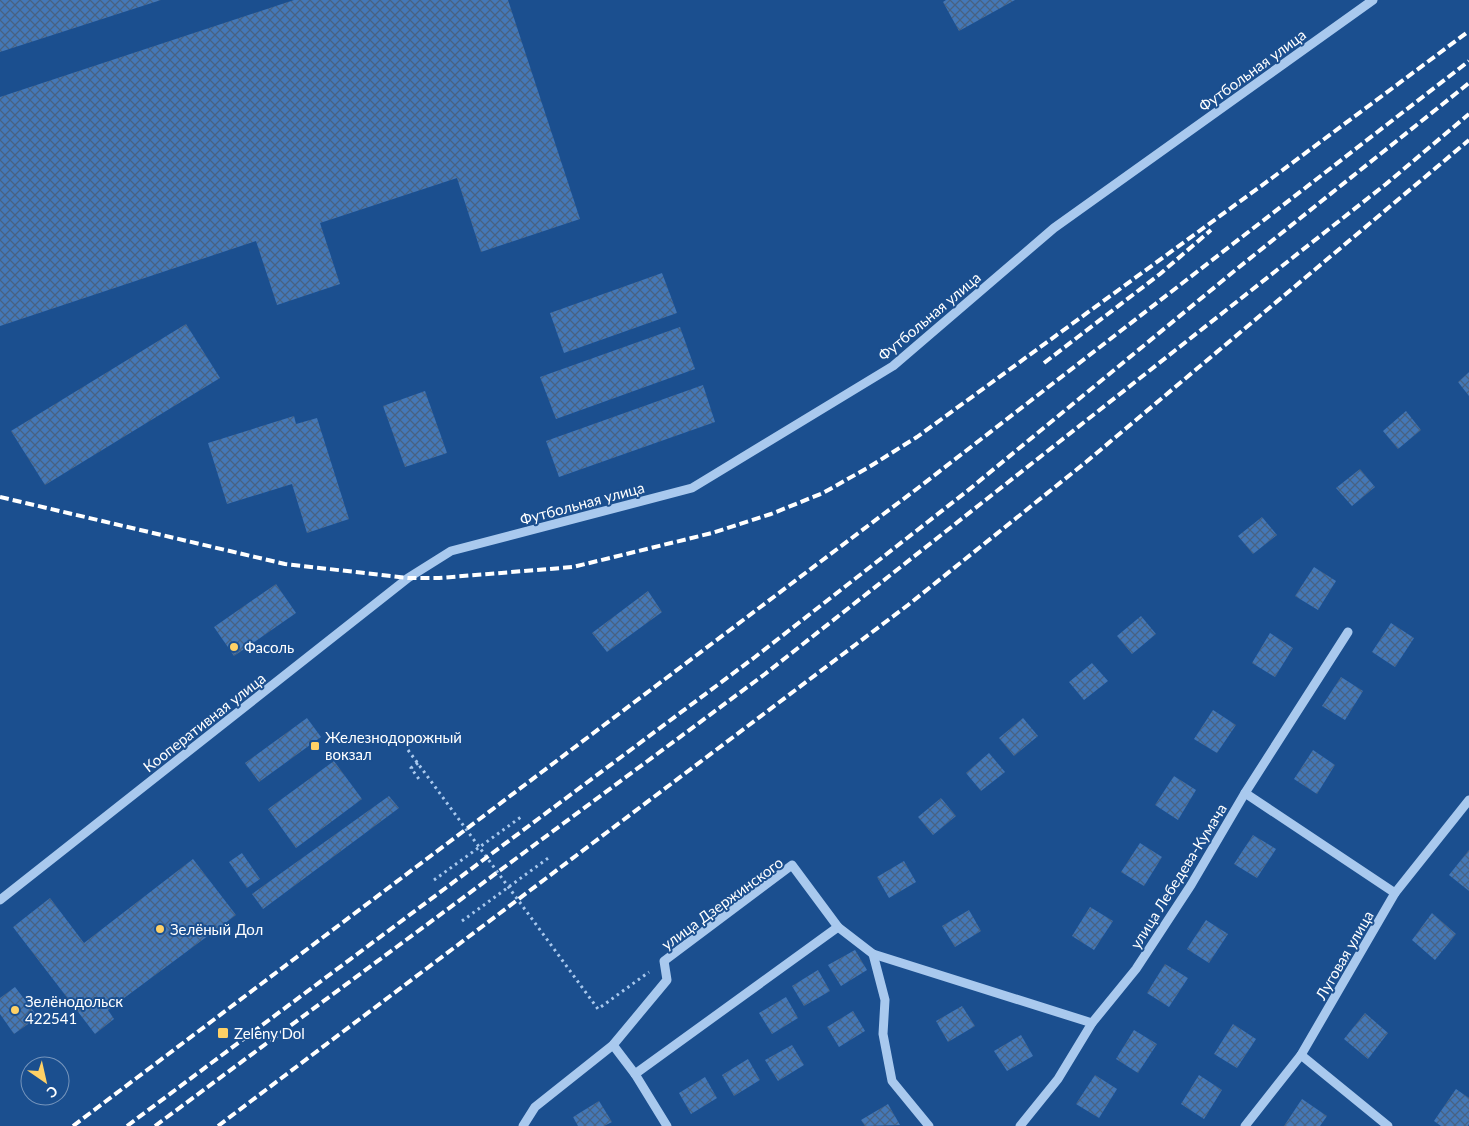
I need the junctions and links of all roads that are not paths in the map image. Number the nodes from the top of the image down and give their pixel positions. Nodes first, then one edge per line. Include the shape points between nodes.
1 (1373, 0) edge
2 (451, 551) joint
3 (1348, 632) dead end
4 (1245, 792) junction
5 (1469, 800) edge
6 (1396, 893) junction
7 (0, 900) edge
8 (838, 927) junction
9 (874, 954) junction
10 (1092, 1023) junction
11 (613, 1045) junction
12 (1301, 1055) junction
13 (635, 1074) junction
14 (523, 1126) edge
15 (667, 1126) edge
16 (929, 1126) edge
17 (1020, 1126) edge
18 (1245, 1126) edge
19 (1388, 1126) edge

1 - 2 street, Футбольная улица via 1054,228 893,366 692,488
2 - 7 street, Кооперативная улица via 408,578
3 - 4 street, улица Лебедева-Кумача
4 - 6 street
4 - 10 street, улица Лебедева-Кумача via 1192,886 1136,969
5 - 6 street, Луговая улица
6 - 12 street, Луговая улица
8 - 9 street, улица Дзержинского
8 - 11 street, улица Дзержинского via 792,866 664,961 667,980
8 - 13 street
9 - 10 street, улица Дзержинского
9 - 16 street via 885,1000 883,1034 892,1081
10 - 17 street, улица Лебедева-Кумача via 1058,1079
11 - 13 street
11 - 14 street, улица Дзержинского via 535,1107
12 - 18 street, Луговая улица
12 - 19 street
13 - 15 street

